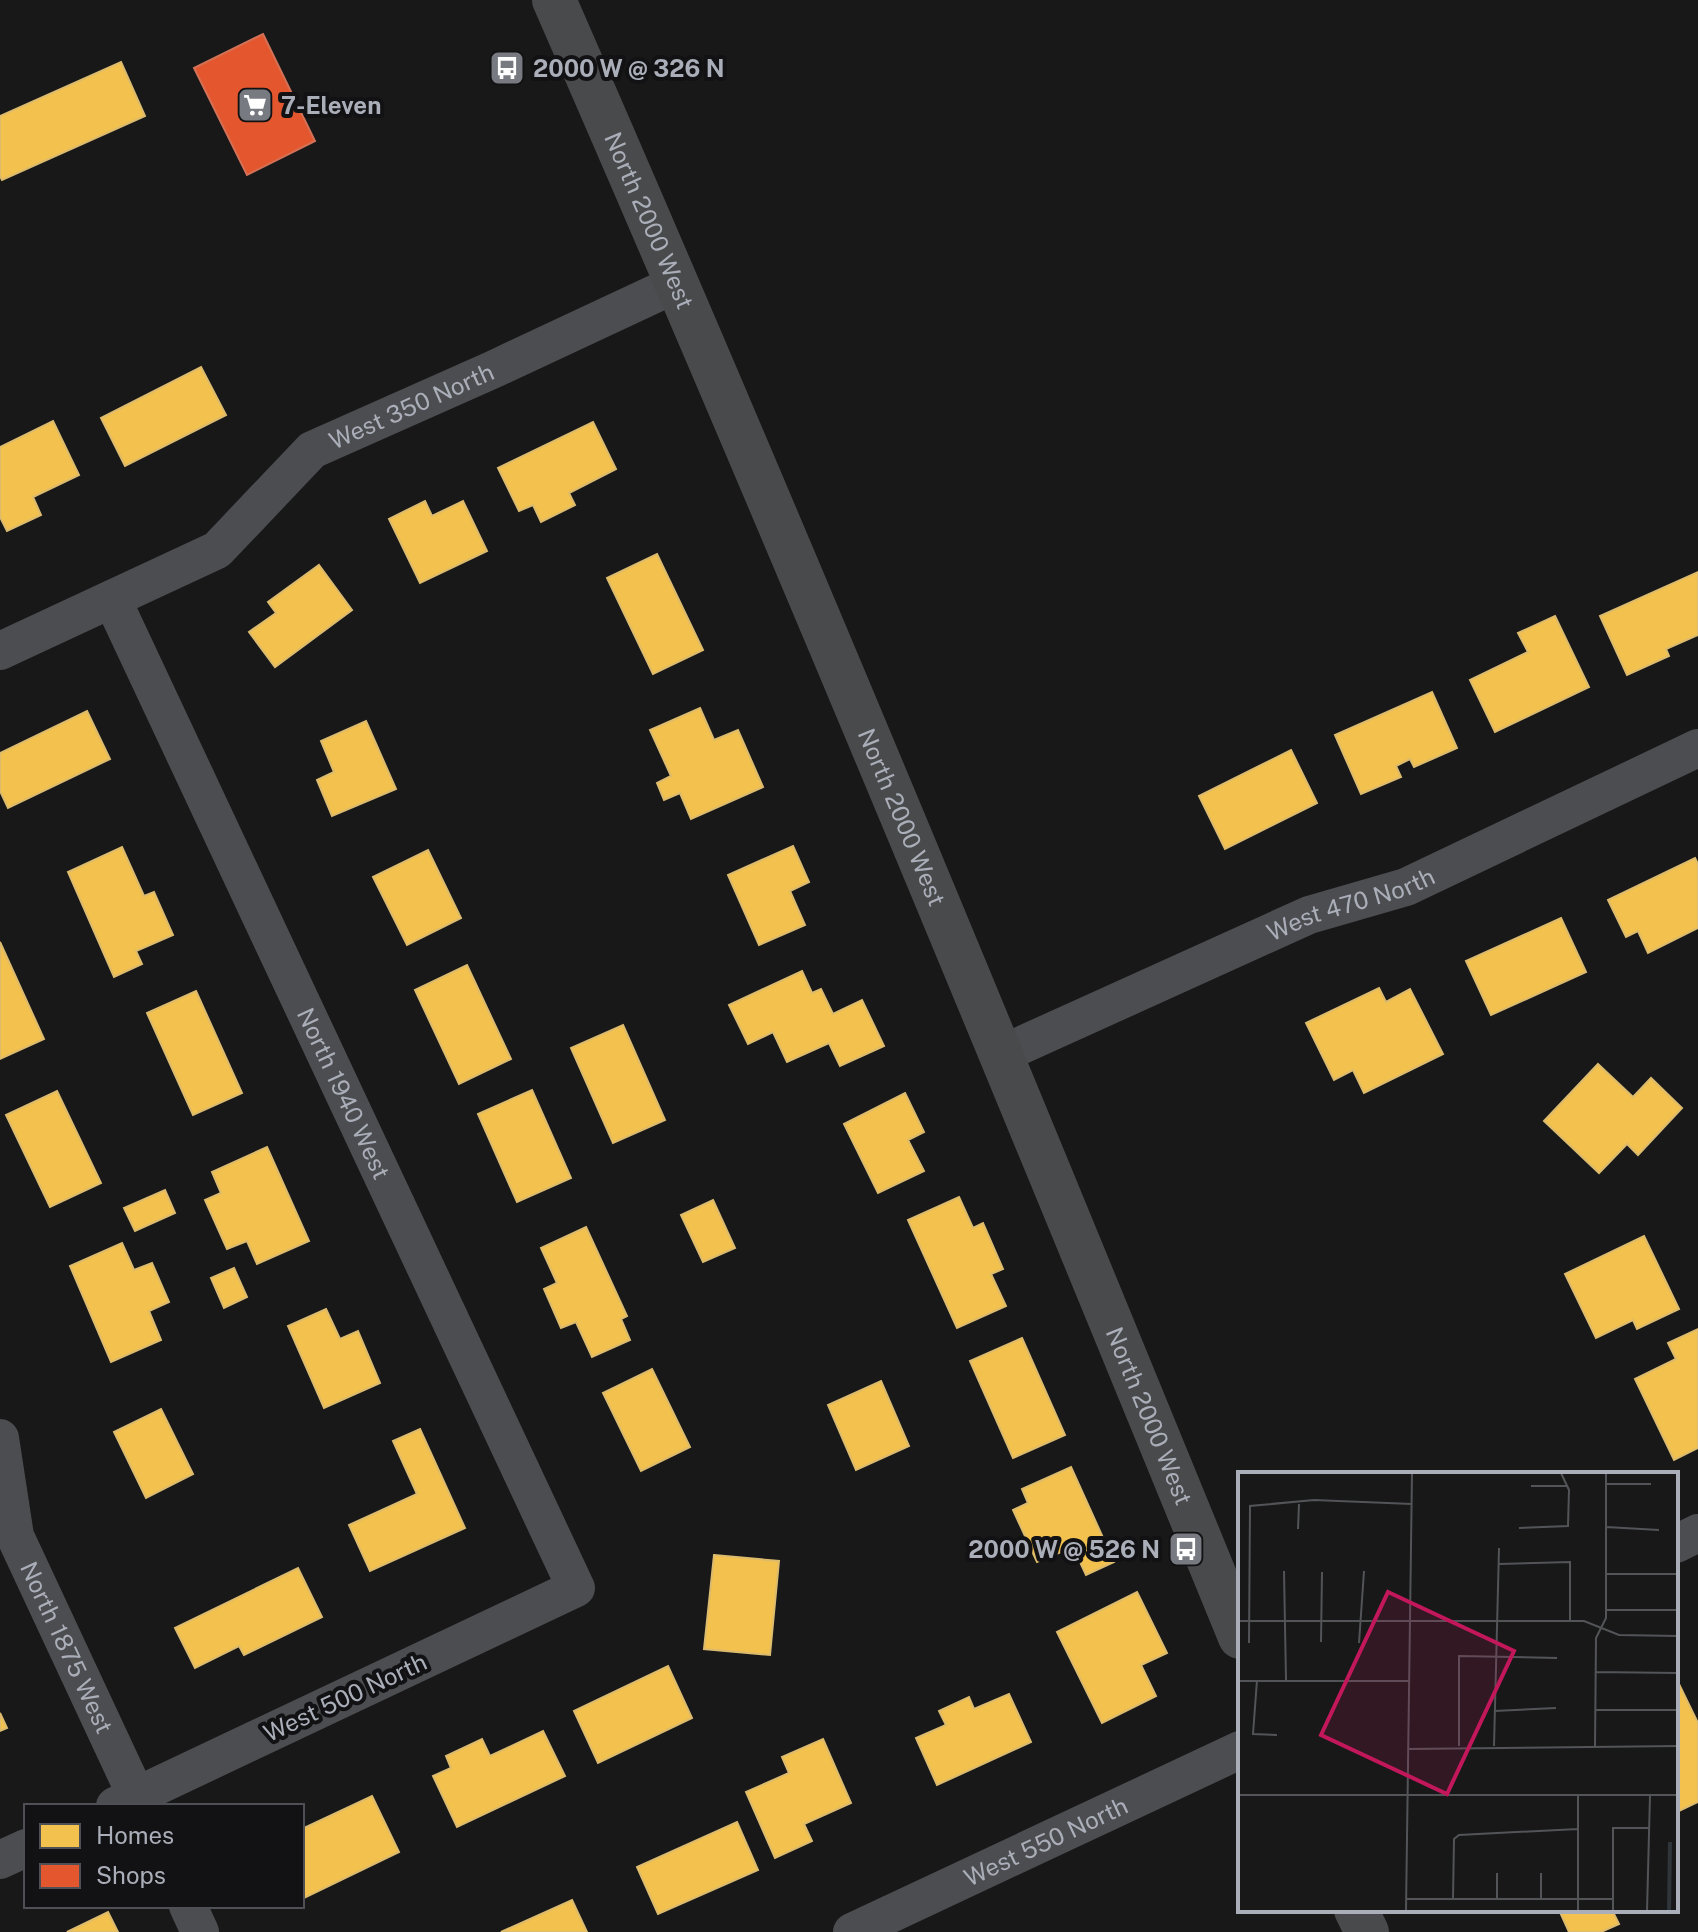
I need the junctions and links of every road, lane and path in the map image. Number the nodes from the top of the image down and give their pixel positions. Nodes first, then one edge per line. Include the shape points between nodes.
1 (554, 0) edge
2 (678, 283) junction
3 (112, 599) junction
4 (0, 651) edge
5 (1698, 748) edge
6 (1002, 1054) junction
7 (0, 1438) edge
8 (1698, 1533) edge
9 (1678, 1543) edge
10 (576, 1588) joint
11 (1238, 1632) edge
12 (1238, 1751) edge
13 (131, 1803) edge
14 (24, 1849) edge
15 (0, 1860) edge
16 (189, 1908) edge
17 (1357, 1912) edge
18 (200, 1932) edge
19 (852, 1932) edge
20 (1367, 1932) edge

1 - 2 main road, North 2000 West
2 - 3 street, West 350 North via 312,450 217,550
2 - 6 main road, North 2000 West
3 - 4 street, West 350 North
3 - 10 street, North 1940 West
5 - 6 street, West 470 North via 1406,887 1309,915
6 - 11 main road, North 2000 West
7 - 13 street, North 1875 West via 15,1536
8 - 9 street
10 - 13 street, West 500 North
12 - 19 street, West 550 North
14 - 15 street
16 - 18 street
17 - 20 main road

